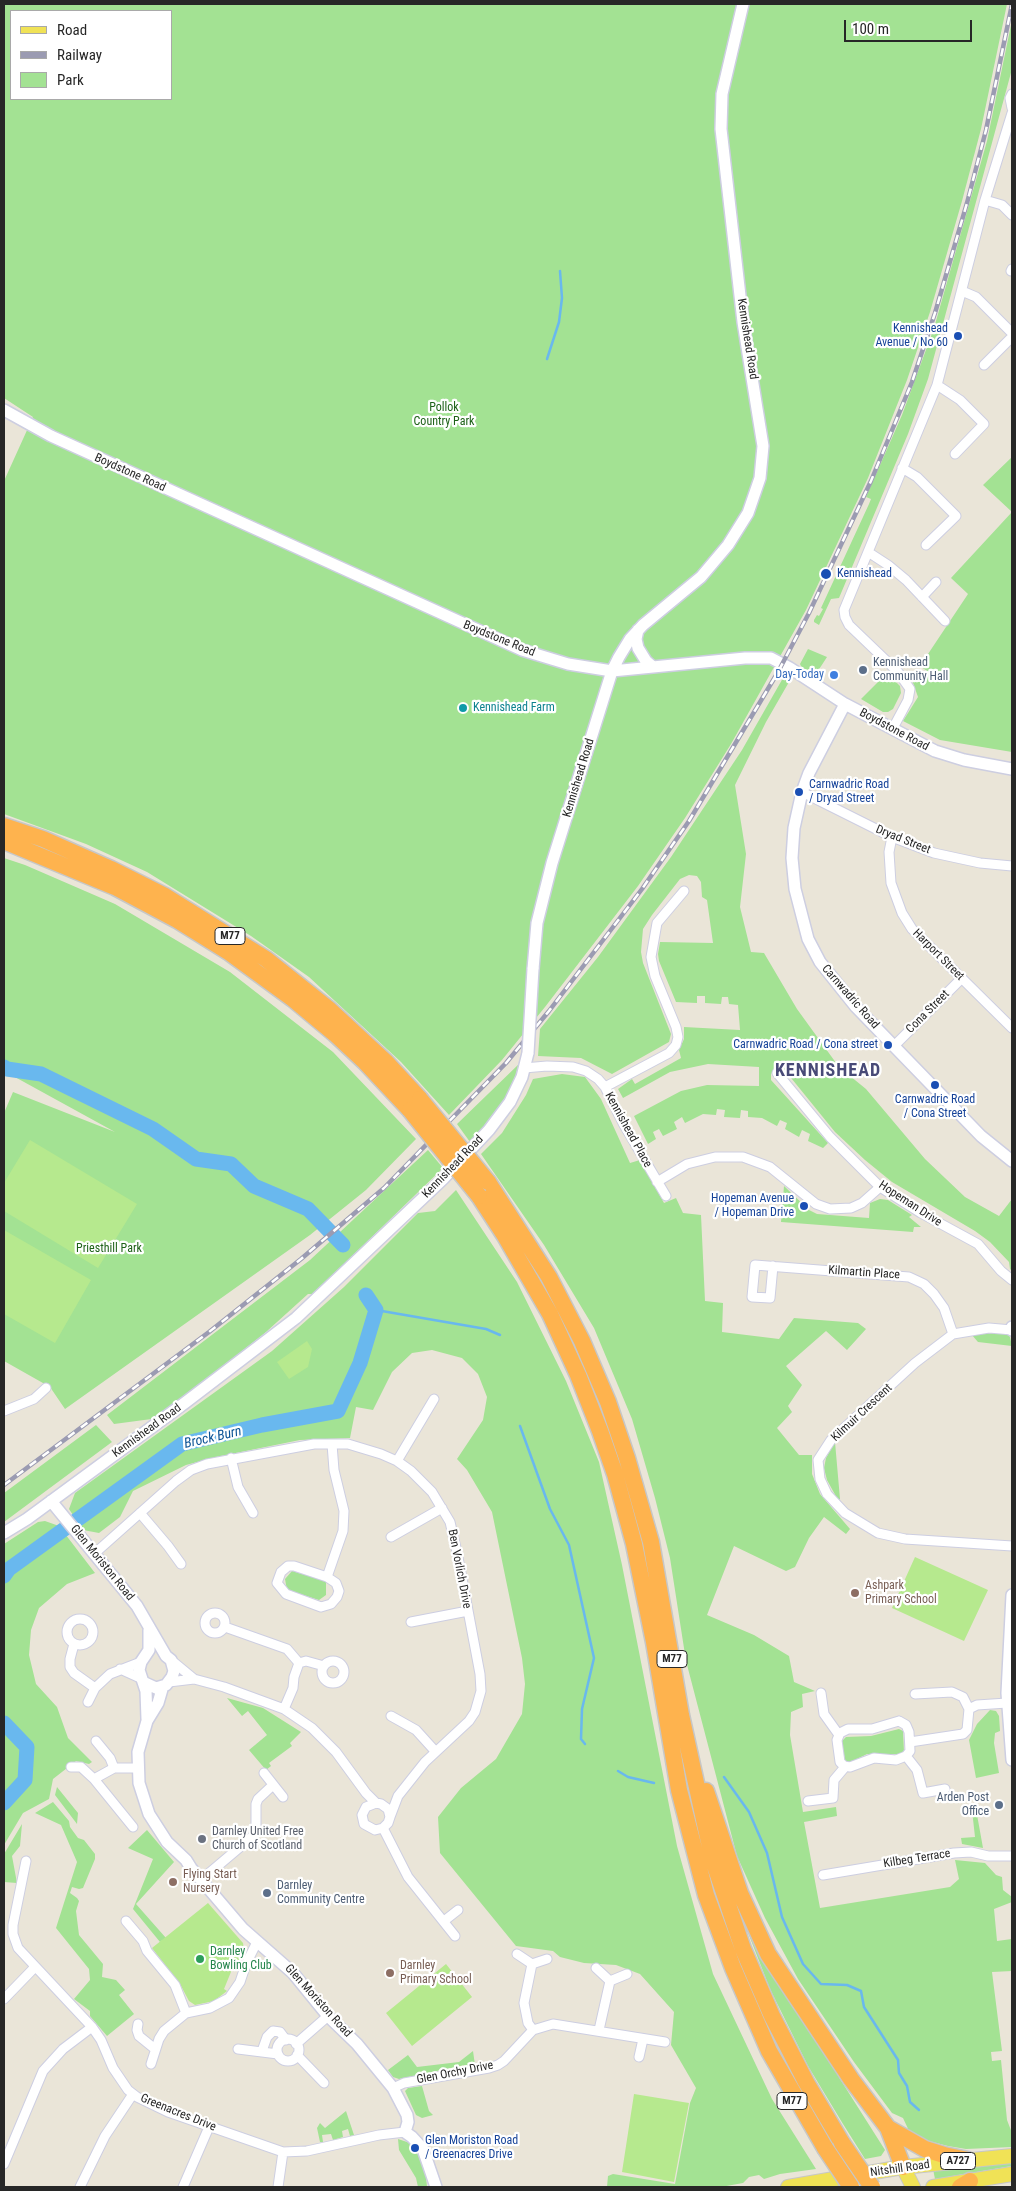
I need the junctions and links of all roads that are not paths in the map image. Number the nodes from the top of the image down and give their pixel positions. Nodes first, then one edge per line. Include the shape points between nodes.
1 (743, 4) edge
2 (1012, 94) edge
3 (1012, 108) edge
4 (1012, 113) edge
5 (985, 200) junction
6 (1012, 215) edge
7 (962, 291) junction
8 (1012, 333) edge
9 (1012, 337) edge
10 (984, 365) dead end
11 (937, 385) junction
12 (4, 410) edge
13 (955, 454) dead end
14 (902, 468) junction
15 (926, 545) dead end
16 (868, 552) junction
17 (936, 582) dead end
18 (922, 597) junction
19 (945, 621) dead end
20 (638, 630) junction
21 (653, 667) junction
22 (612, 671) junction
23 (845, 704) junction
24 (892, 730) junction
25 (1012, 769) edge
26 (802, 792) junction
27 (4, 826) edge
28 (892, 837) junction
29 (4, 841) edge
30 (1012, 866) edge
31 (684, 891) dead end
32 (962, 978) junction
33 (1012, 1028) edge
34 (894, 1046) junction
35 (524, 1068) junction
36 (777, 1073) dead end
37 (605, 1087) junction
38 (415, 1104) junction
39 (1012, 1161) edge
40 (657, 1182) junction
41 (880, 1187) junction
42 (666, 1196) dead end
43 (773, 1266) dead end
44 (1012, 1280) edge
45 (1012, 1329) edge
46 (953, 1334) junction
47 (46, 1388) dead end
48 (434, 1400) dead end
49 (4, 1411) edge
50 (332, 1444) junction
51 (231, 1458) junction
52 (397, 1461) junction
53 (51, 1501) junction
54 (442, 1508) junction
55 (140, 1513) junction
56 (253, 1513) dead end
57 (4, 1533) edge
58 (391, 1537) dead end
59 (1012, 1546) edge
60 (94, 1554) junction
61 (180, 1564) dead end
62 (328, 1576) junction
63 (1012, 1594) edge
64 (468, 1611) junction
65 (411, 1622) dead end
66 (225, 1627) dead end
67 (149, 1628) junction
68 (74, 1644) dead end
69 (168, 1658) junction
70 (144, 1659) junction
71 (299, 1663) junction
72 (324, 1666) dead end
73 (120, 1669) junction
74 (194, 1679) junction
75 (142, 1680) junction
76 (166, 1684) junction
77 (95, 1688) junction
78 (821, 1693) dead end
79 (916, 1694) dead end
80 (1009, 1697) edge
81 (88, 1702) dead end
82 (284, 1709) junction
83 (969, 1709) junction
84 (681, 1715) junction
85 (391, 1716) dead end
86 (147, 1721) junction
87 (838, 1735) junction
88 (96, 1741) dead end
89 (910, 1742) junction
90 (435, 1751) junction
91 (906, 1756) junction
92 (1012, 1760) edge
93 (71, 1767) dead end
94 (845, 1767) junction
95 (114, 1768) junction
96 (138, 1768) junction
97 (264, 1773) dead end
98 (94, 1779) junction
99 (358, 1784) junction
100 (273, 1785) junction
101 (945, 1789) dead end
102 (398, 1796) junction
103 (283, 1797) dead end
104 (808, 1801) dead end
105 (379, 1803) junction
106 (364, 1811) junction
107 (390, 1817) junction
108 (134, 1827) dead end
109 (384, 1828) junction
110 (1012, 1856) edge
111 (26, 1862) dead end
112 (823, 1875) dead end
113 (201, 1880) junction
114 (458, 1910) dead end
115 (444, 1921) junction
116 (126, 1922) dead end
117 (8, 1924) edge
118 (455, 1936) dead end
119 (258, 1942) junction
120 (518, 1954) dead end
121 (547, 1959) dead end
122 (532, 1964) junction
123 (35, 1968) junction
124 (596, 1968) dead end
125 (627, 1974) dead end
126 (610, 1981) junction
127 (4, 1999) edge
128 (186, 2013) junction
129 (328, 2016) junction
130 (138, 2024) dead end
131 (92, 2027) junction
132 (533, 2030) junction
133 (599, 2030) junction
134 (643, 2039) junction
135 (286, 2040) junction
136 (665, 2042) dead end
137 (296, 2044) junction
138 (155, 2049) junction
139 (238, 2049) dead end
140 (262, 2051) junction
141 (278, 2054) junction
142 (297, 2055) junction
143 (639, 2057) dead end
144 (151, 2064) dead end
145 (324, 2083) dead end
146 (393, 2088) junction
147 (133, 2094) junction
148 (209, 2127) junction
149 (888, 2128) junction
150 (405, 2132) junction
151 (7, 2148) edge
152 (820, 2149) junction
153 (283, 2152) junction
154 (1012, 2156) edge
155 (968, 2160) junction
156 (4, 2164) edge
157 (903, 2167) junction
158 (1012, 2174) edge
159 (965, 2184) edge
160 (80, 2187) edge
161 (183, 2187) edge
162 (278, 2187) edge
163 (436, 2187) edge
164 (788, 2187) edge
165 (837, 2187) edge
166 (851, 2187) edge
167 (872, 2187) edge
168 (913, 2187) edge
169 (933, 2187) edge

1 - 20 street, Kennishead Road via 722,94 721,129 743,322 763,446 762,466 748,513 728,545 701,577
2 - 3 street
4 - 5 street
5 - 6 street via 1002,205
5 - 7 street
7 - 8 street via 976,297
7 - 11 street
9 - 10 street
11 - 13 street via 960,400 984,424
11 - 14 street
12 - 22 street, Boydstone Road via 51,436 501,641 568,664
14 - 15 street via 917,477 956,516
14 - 16 street
16 - 18 street via 888,565
16 - 24 street via 846,601 845,617 910,688 908,700
17 - 18 street
18 - 19 street
20 - 21 street via 638,648
20 - 22 street, Kennishead Road via 625,645
21 - 22 street, Boydstone Road
21 - 23 street, Boydstone Road via 771,658
22 - 35 street, Kennishead Road, bridge via 540,906 528,1053
23 - 24 street, Boydstone Road
23 - 26 street, Carnwadric Road
24 - 25 street, Boydstone Road via 935,752
26 - 28 street, Dryad Street
26 - 34 street, Carnwadric Road via 794,828 792,858 795,889 808,939 837,986
27 - 38 highway, M77 via 111,869 164,896 250,949 330,1010 385,1061
28 - 30 street, Dryad Street via 949,857
28 - 32 street, Harport Street via 888,852 890,874 902,913 912,929
29 - 38 highway, M77 via 115,886 216,944 317,1019
31 - 37 street via 657,923 651,957 655,976 676,1027 676,1045 669,1053
32 - 33 street, Harport Street
32 - 34 street, Cona Street
34 - 39 street, Carnwadric Road via 981,1136
35 - 37 street, Kennishead Place via 573,1067 586,1071
35 - 53 street, Kennishead Road via 510,1102 476,1145 303,1312
36 - 41 street, Hopeman Drive via 830,1137
37 - 40 street, Kennishead Place
38 - 84 highway, M77, bridge via 488,1182 549,1277 582,1341 608,1402 651,1542
38 - 152 highway, M77, bridge via 510,1244 550,1314 586,1393 623,1501 642,1578 688,1831 718,1930 769,2051
40 - 41 street via 687,1164 730,1156 770,1166 816,1204 830,1209 851,1208
40 - 42 street, Kennishead Place
41 - 44 street, Hopeman Drive via 978,1244
43 - 46 street, Kilmartin Place via 909,1277 924,1284 934,1294 944,1308
45 - 46 street, Kilmuir Crescent via 989,1328
46 - 59 street, Kilmuir Crescent via 915,1363 831,1440 818,1460 820,1479 827,1494 845,1513 878,1533 905,1539
47 - 49 street via 34,1399
48 - 52 street
50 - 51 street, Ben Vorlich Drive
50 - 52 street, Ben Vorlich Drive via 364,1447
50 - 62 street via 344,1520
51 - 55 street, Ben Vorlich Drive via 185,1474
51 - 56 street via 238,1487
52 - 54 street, Ben Vorlich Drive via 422,1481
53 - 57 street, Kennishead Road
53 - 60 street, Glen Moriston Road
54 - 58 street
54 - 64 street, Ben Vorlich Drive via 454,1537
55 - 60 street, Ben Vorlich Drive
55 - 61 street
60 - 67 street, Glen Moriston Road via 137,1606
62 - 62 street via 336,1583 338,1591 334,1601 326,1607 286,1594 277,1583 279,1575 288,1566
63 - 80 street
64 - 65 street
64 - 90 street, Ben Vorlich Drive via 481,1691 469,1721
66 - 71 street via 287,1649
67 - 69 street, Glen Moriston Road
67 - 70 street, Glen Moriston Road via 150,1644
68 - 77 street via 70,1667
69 - 70 street via 156,1653
69 - 74 street
69 - 76 street, Glen Moriston Road via 174,1671
70 - 73 street
70 - 75 street, Glen Moriston Road via 139,1670
71 - 72 street via 306,1661
71 - 82 street
73 - 75 street
73 - 77 street
74 - 76 street
74 - 82 street
75 - 76 street via 149,1686
75 - 86 street, Glen Moriston Road via 148,1703
76 - 86 street, Glen Moriston Road
77 - 81 street
78 - 87 street via 824,1714
79 - 83 street via 952,1692 963,1697
80 - 83 street
80 - 92 street
82 - 99 street via 312,1728 336,1752
83 - 89 street via 967,1730 962,1734
84 - 149 highway, M77 via 733,1872 758,1934 816,2027
84 - 167 highway, M77, bridge via 713,1860 757,1983 790,2053 842,2143
85 - 90 street via 416,1730
86 - 96 street, Glen Moriston Road via 138,1752
87 - 89 street via 848,1729 872,1729 900,1721 908,1727
87 - 94 street via 838,1758
88 - 95 street
89 - 91 street
90 - 102 street, Ben Vorlich Drive
91 - 94 street via 896,1760 874,1758
91 - 101 street via 917,1770 924,1793
93 - 98 street via 81,1767
94 - 104 street via 834,1780 833,1798
95 - 96 street
95 - 98 street
96 - 113 street, Glen Moriston Road via 140,1790 149,1814 167,1842
97 - 100 street
98 - 108 street
99 - 105 street
99 - 106 street
100 - 103 street
100 - 113 street via 258,1798 253,1836
102 - 105 street, Ben Vorlich Drive
102 - 107 street, Ben Vorlich Drive
105 - 106 street via 369,1805
105 - 107 street via 388,1809
106 - 109 street via 363,1820 367,1827 375,1830
107 - 109 street
109 - 115 street via 408,1877
110 - 112 street, Kilbeg Terrace via 954,1853
111 - 117 street, Greenacres Drive
113 - 119 street, Glen Moriston Road
114 - 115 street
115 - 118 street
116 - 128 street via 175,1985
117 - 123 street, Greenacres Drive via 18,1948
119 - 128 street via 230,1998 210,2008
119 - 129 street, Glen Moriston Road via 293,1973
120 - 122 street
121 - 122 street
122 - 132 street via 524,2003 528,2023
123 - 127 street
123 - 131 street, Greenacres Drive
124 - 126 street
125 - 126 street
126 - 133 street
128 - 138 street via 164,2031
129 - 137 street
129 - 146 street, Glen Moriston Road via 357,2044
130 - 138 street via 139,2036
131 - 147 street, Greenacres Drive via 113,2068
131 - 151 street via 63,2049 43,2071
132 - 133 street via 553,2024
132 - 146 street, Glen Orchy Drive via 498,2064
133 - 134 street
134 - 136 street
134 - 143 street
135 - 137 street
135 - 140 street via 280,2032 273,2030
135 - 141 street via 277,2047
137 - 142 street
138 - 144 street
139 - 140 street
140 - 141 street
141 - 142 street via 287,2061
142 - 145 street
146 - 150 street, Glen Moriston Road via 407,2115
147 - 148 street, Greenacres Drive via 152,2105
147 - 160 street via 105,2136
148 - 153 street, Greenacres Drive
148 - 161 street
149 - 155 highway, M77 via 925,2149
149 - 157 highway, M77
150 - 153 street, Greenacres Drive via 307,2151
150 - 163 street via 423,2149
151 - 156 street
152 - 165 highway, M77
152 - 166 highway, M77, bridge
153 - 162 street
154 - 155 main road, Nitshill Road / A727
155 - 157 main road, Nitshill Road / A727
157 - 164 main road, Nitshill Road
157 - 168 main road
158 - 159 main road, Nitshill Road / A727
159 - 169 main road, Nitshill Road / A727

